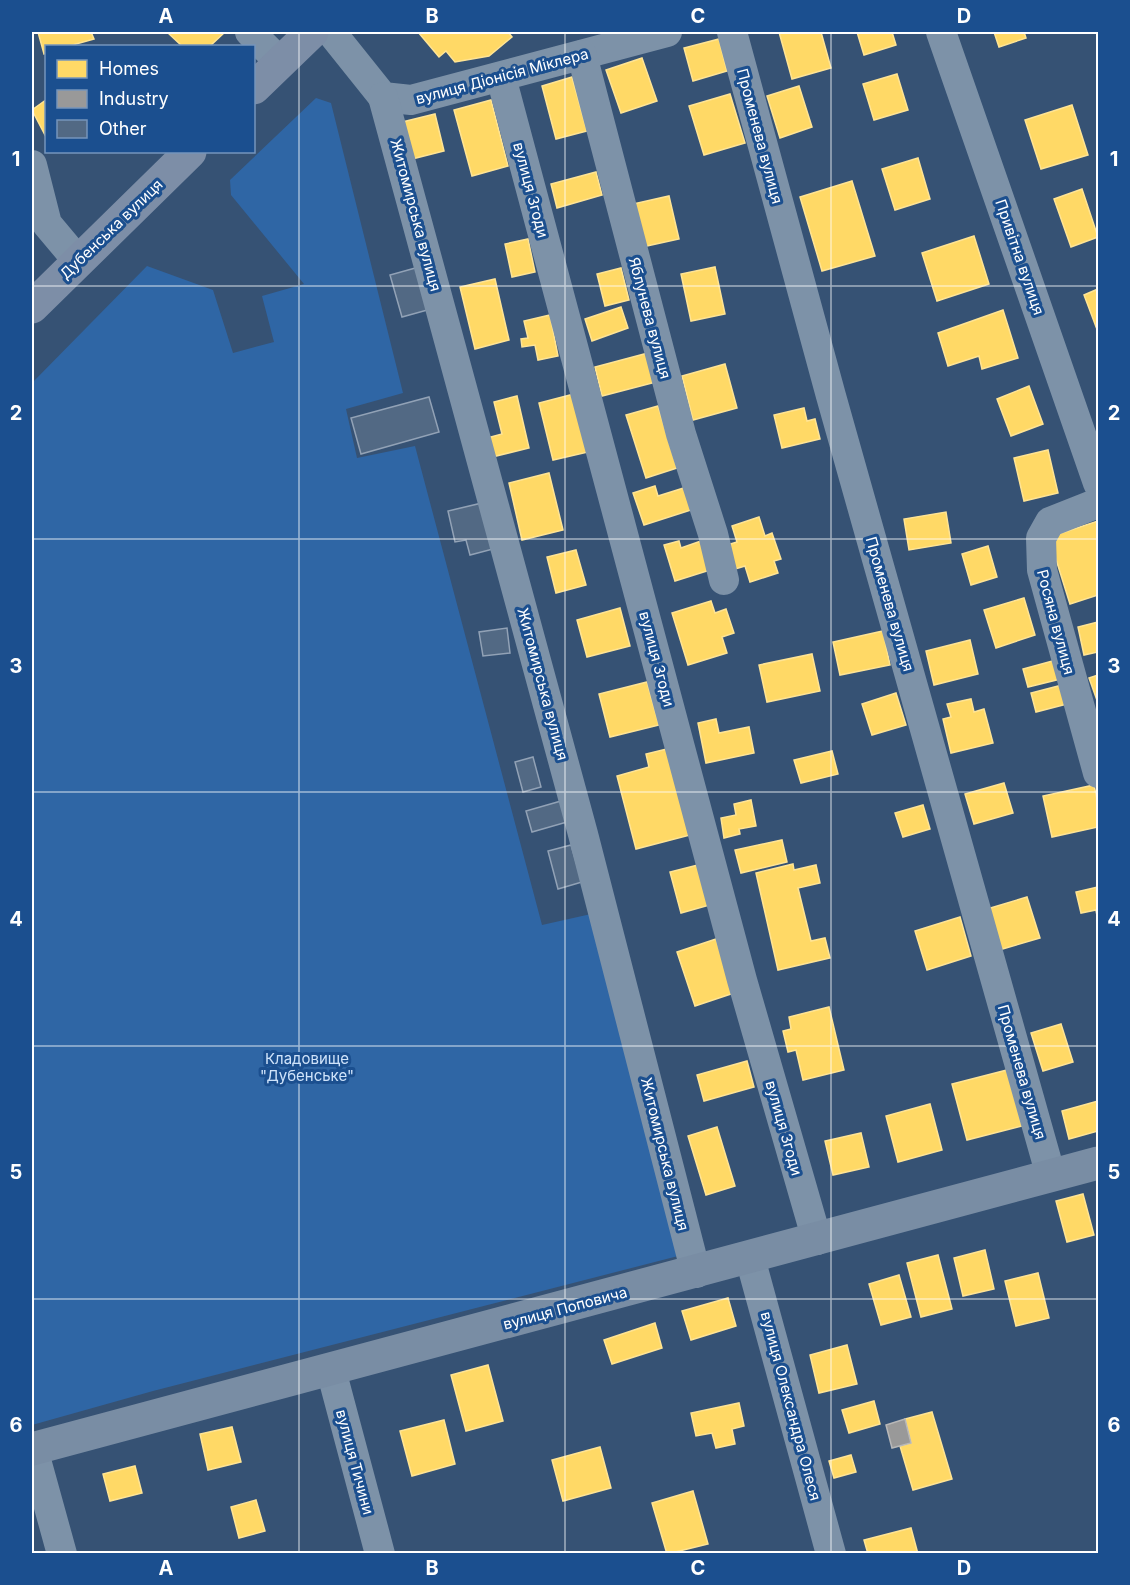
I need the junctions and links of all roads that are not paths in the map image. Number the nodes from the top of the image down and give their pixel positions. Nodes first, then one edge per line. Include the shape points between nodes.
1 (250, 32) edge
2 (312, 32) edge
3 (331, 32) edge
4 (667, 32) edge
5 (732, 32) edge
6 (941, 32) edge
7 (582, 55) junction
8 (279, 61) junction
9 (501, 77) junction
10 (255, 87) edge
11 (383, 97) junction
12 (189, 153) edge
13 (32, 165) edge
14 (78, 261) junction
15 (32, 307) edge
16 (1098, 483) edge
17 (1098, 503) edge
18 (724, 580) dead end
19 (1098, 773) edge
20 (1098, 1163) edge
21 (1051, 1176) junction
22 (817, 1240) junction
23 (750, 1258) junction
24 (696, 1273) junction
25 (331, 1370) junction
26 (32, 1449) edge
27 (62, 1554) edge
28 (380, 1554) edge
29 (831, 1554) edge

1 - 8 street
2 - 8 main road
3 - 11 street
4 - 7 street, вулиця Діонісія Міклера
5 - 21 street, Променева вулиця
6 - 16 street, Привітна вулиця
7 - 9 street, вулиця Діонісія Міклера
7 - 18 street, Яблунева вулиця via 681,434
8 - 10 main road
9 - 11 street, вулиця Діонісія Міклера via 411,100
9 - 22 street, вулиця Згоди via 742,980
11 - 24 street, Житомирська вулиця via 580,823
12 - 14 main road, Дубенська вулиця
13 - 14 street via 47,224
14 - 15 main road, Дубенська вулиця
17 - 19 street, Росяна вулиця via 1050,522 1041,538 1040,553 1046,594
20 - 21 street, вулиця Поповича
21 - 22 street, вулиця Поповича
22 - 23 street, вулиця Поповича
23 - 24 street, вулиця Поповича
23 - 29 street, вулиця Олександра Олеся
24 - 25 street, вулиця Поповича
25 - 26 street, вулиця Поповича
25 - 28 street, вулиця Тичини
26 - 27 street

